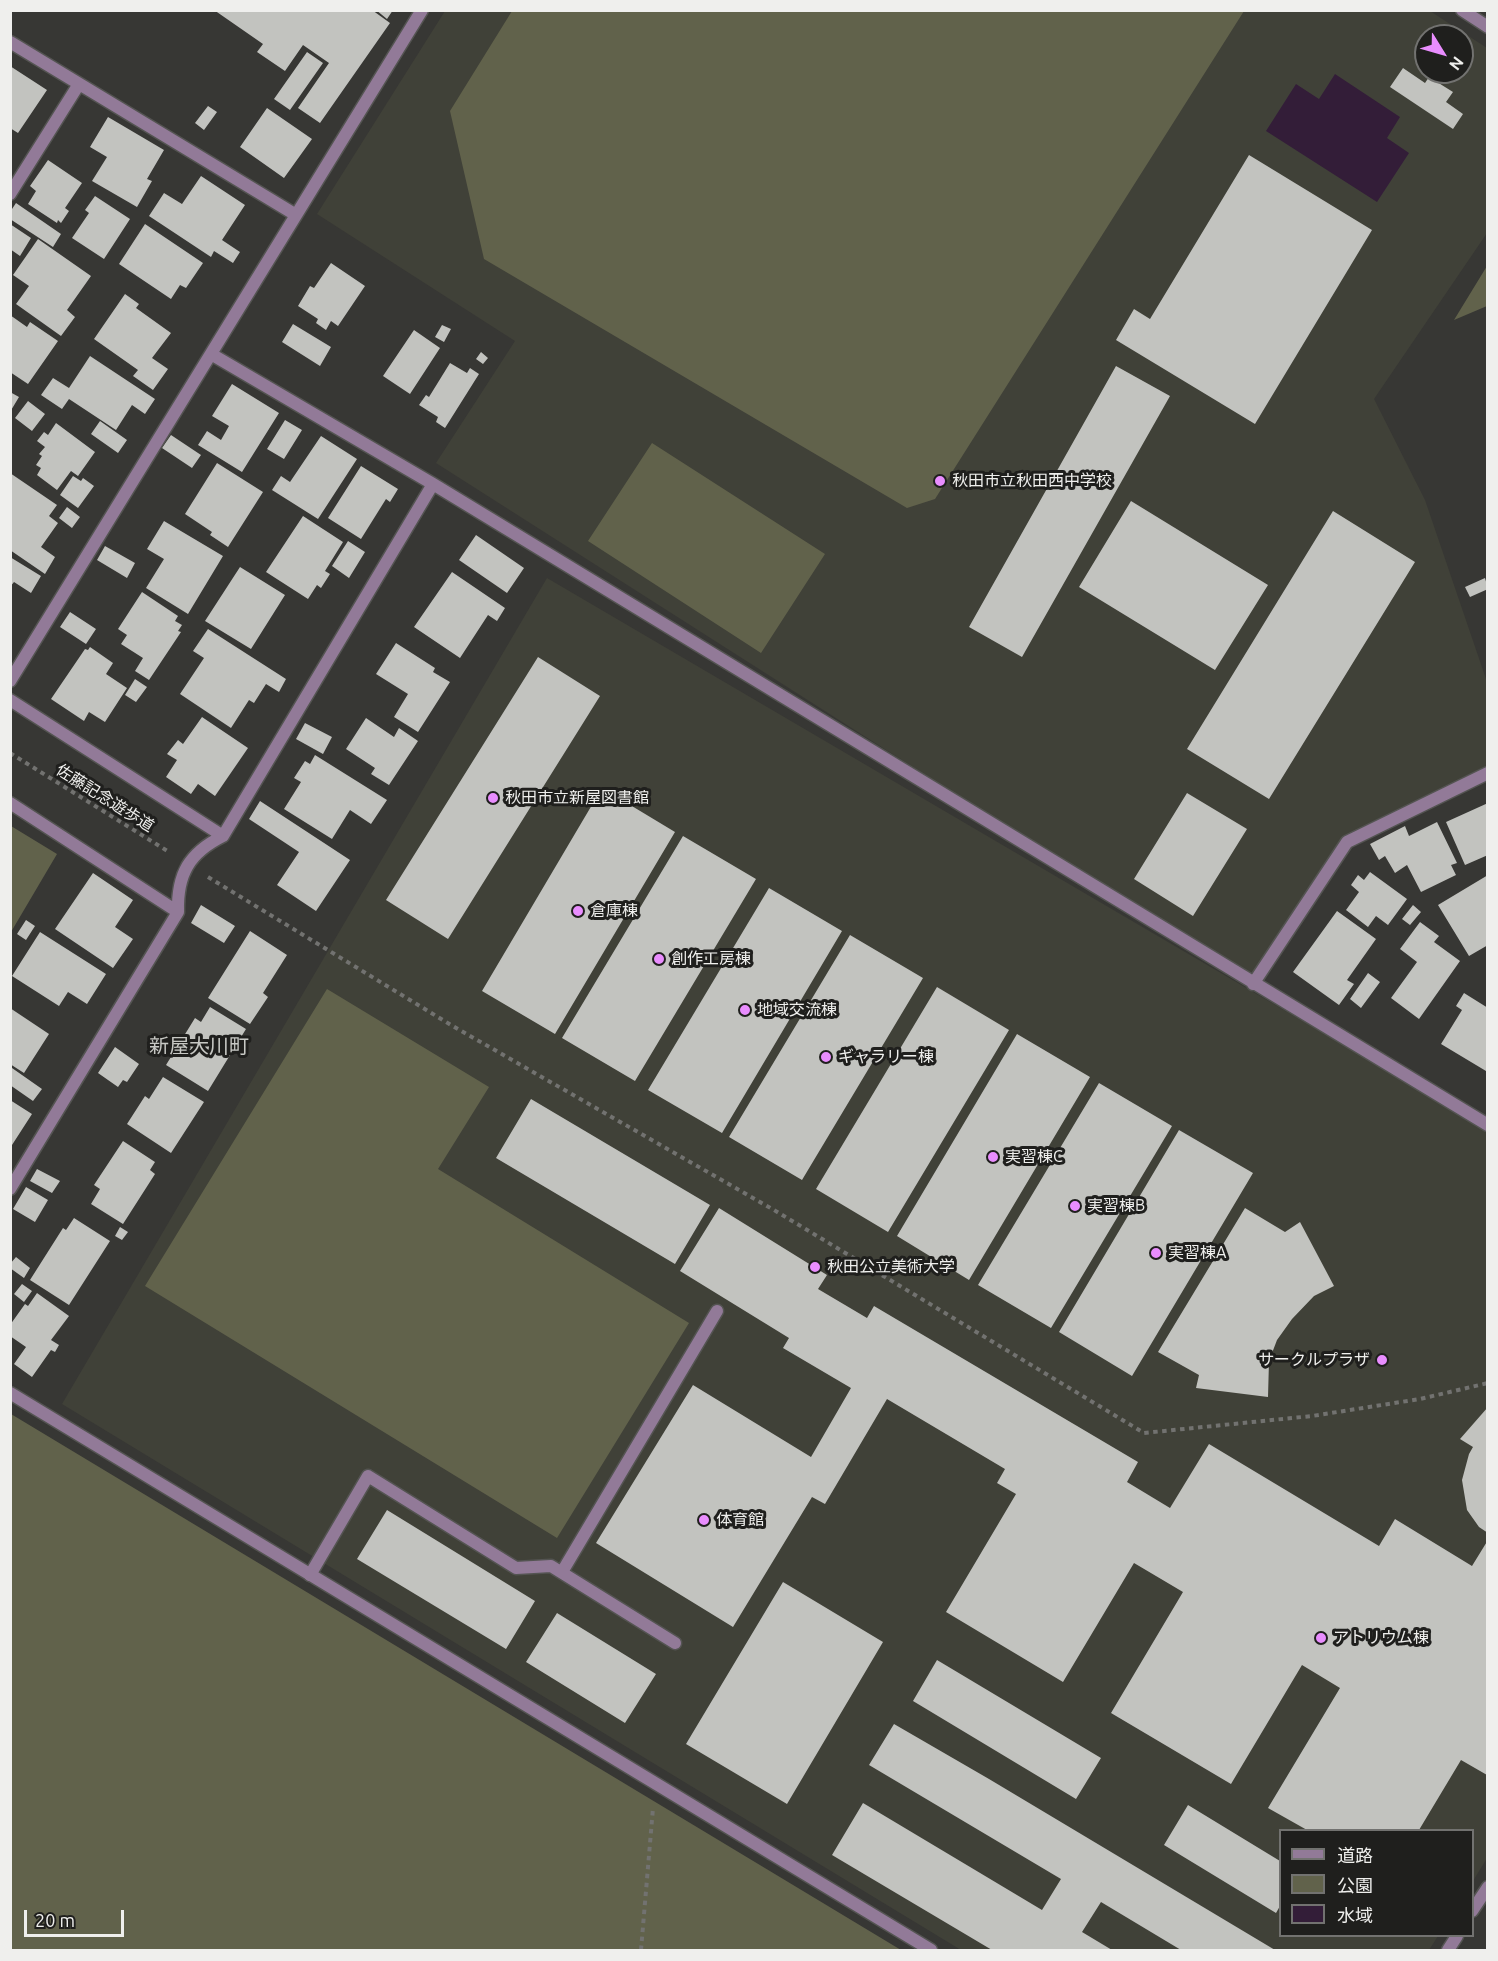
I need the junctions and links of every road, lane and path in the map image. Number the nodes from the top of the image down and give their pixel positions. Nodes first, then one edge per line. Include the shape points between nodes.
1 (422, 10) edge
2 (1462, 10) edge
3 (1488, 27) edge
4 (10, 42) edge
5 (79, 84) junction
6 (10, 194) edge
7 (296, 215) junction
8 (211, 354) junction
9 (433, 483) junction
10 (10, 681) edge
11 (10, 700) edge
12 (10, 753) edge
13 (1488, 773) edge
14 (10, 803) edge
15 (223, 836) junction
16 (187, 864) junction
17 (178, 912) junction
18 (1253, 984) junction
19 (1488, 1125) edge
20 (10, 1189) edge
21 (717, 1311) dead end
22 (1488, 1383) edge
23 (10, 1393) edge
24 (562, 1572) junction
25 (310, 1575) junction
26 (675, 1643) dead end
27 (655, 1783) junction
28 (1488, 1887) edge
29 (1474, 1909) edge
30 (1456, 1937) edge
31 (641, 1950) edge
32 (931, 1950) edge
33 (1448, 1950) edge

1 - 7 street
2 - 3 street
4 - 5 street
5 - 6 street
5 - 7 street
7 - 8 street
8 - 9 street
8 - 10 street
9 - 15 street
9 - 18 street
11 - 15 street
12 - 16 path, 佐藤記念遊歩道
13 - 18 street via 1347,842
14 - 17 street
15 - 16 street via 205,845
16 - 17 street via 178,892
16 - 22 path, 佐藤記念遊歩道 via 451,1025 774,1210 1143,1433 1312,1416 1420,1399
17 - 20 street
18 - 19 street
21 - 24 street
23 - 25 street
24 - 25 street via 551,1566 516,1568 368,1476
24 - 26 street
25 - 27 street
27 - 31 path
27 - 32 street
28 - 29 street
30 - 33 street

